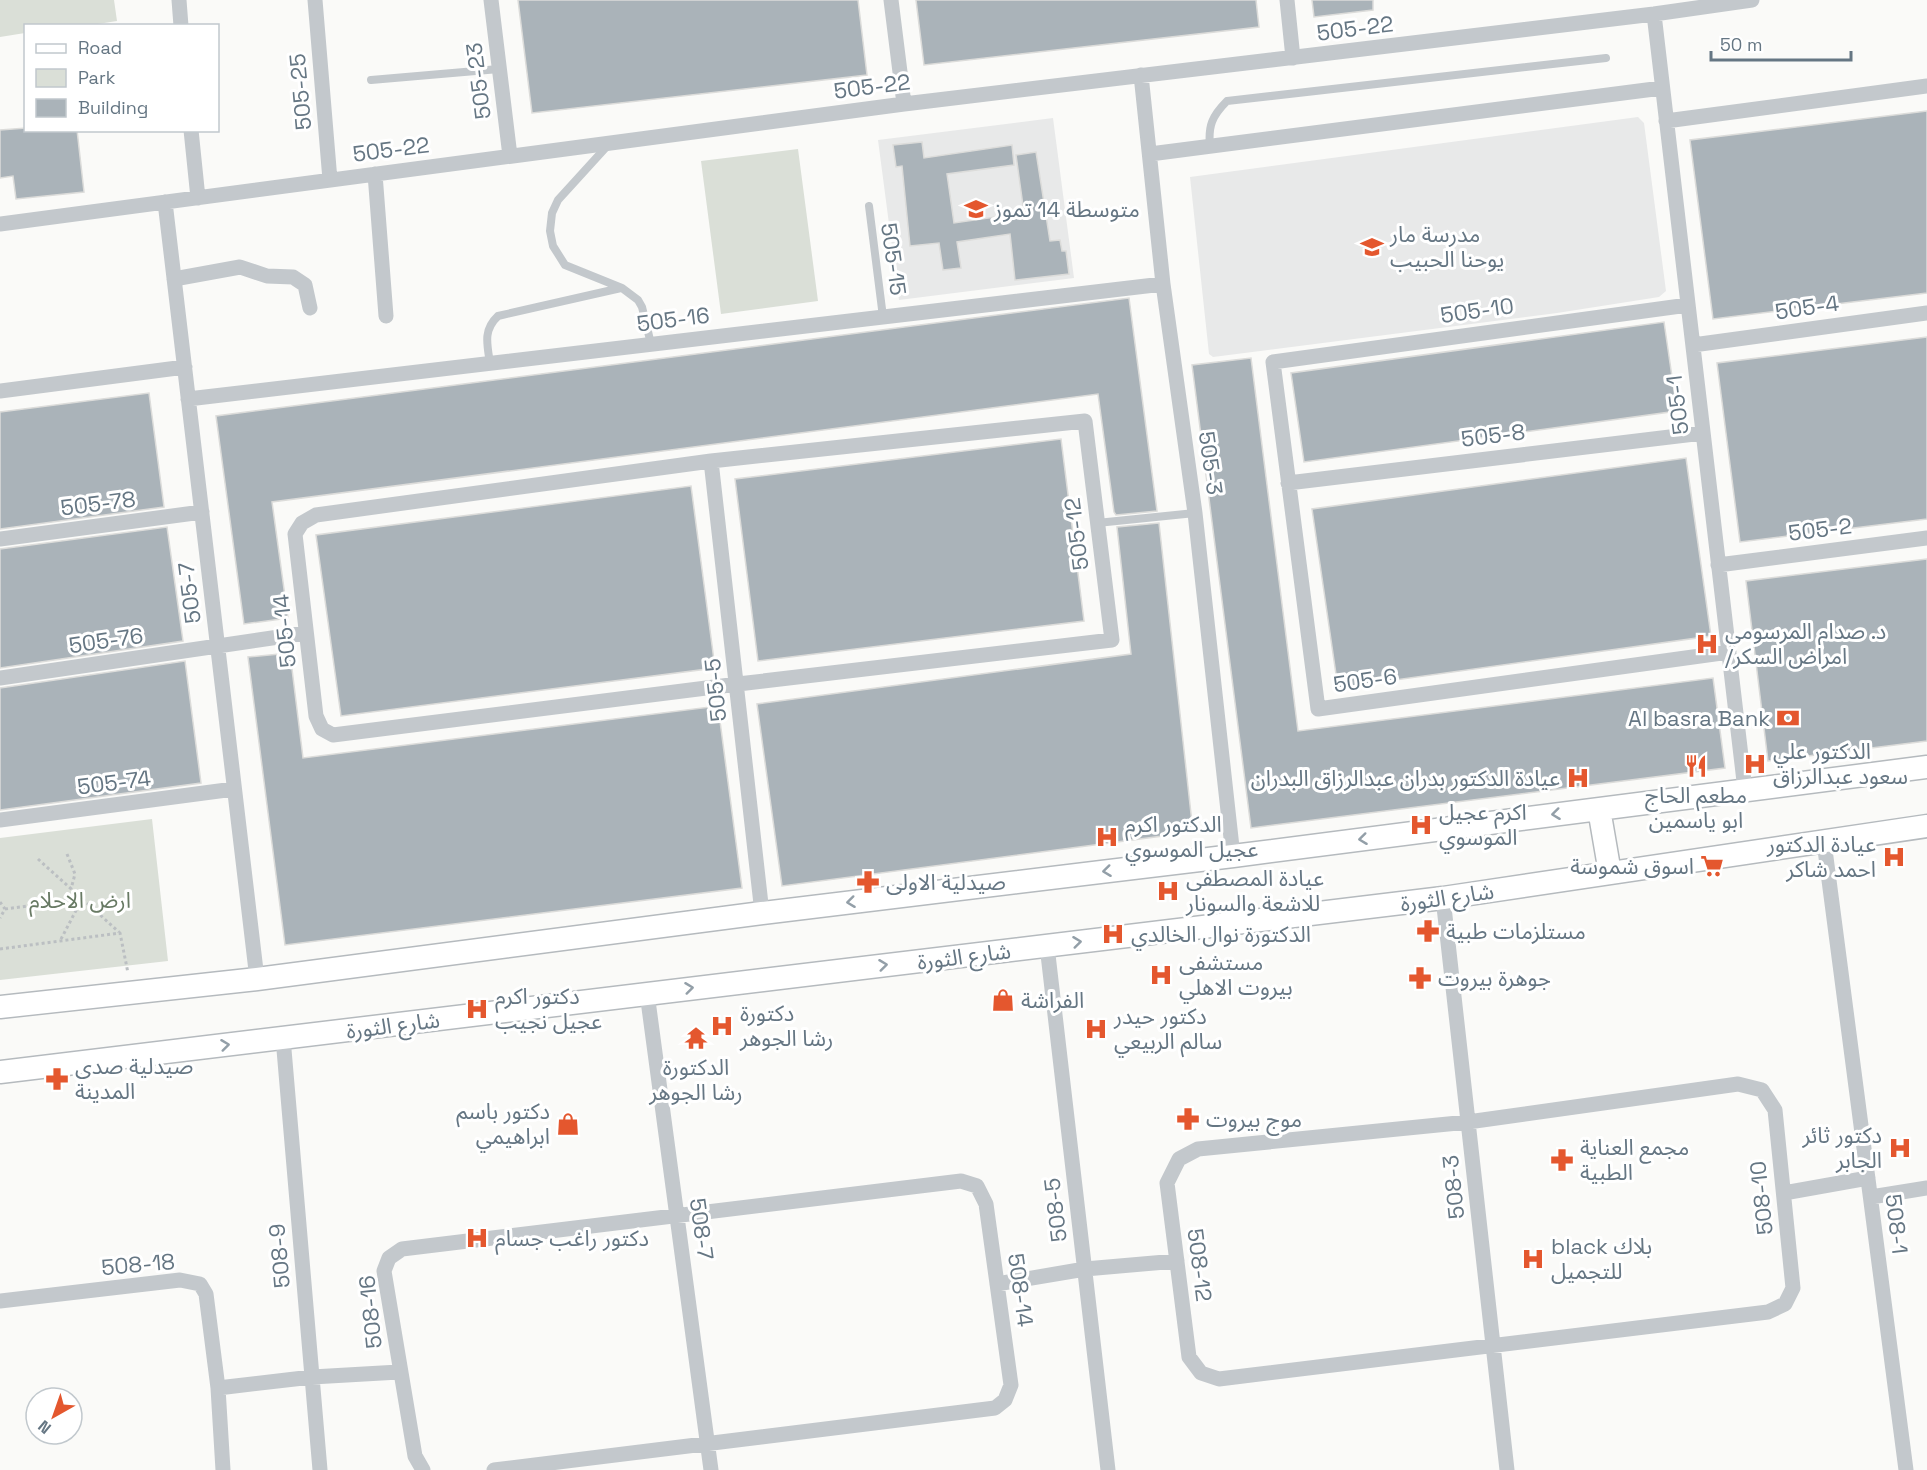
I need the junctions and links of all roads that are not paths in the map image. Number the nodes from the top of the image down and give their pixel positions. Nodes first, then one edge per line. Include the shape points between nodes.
1 (179, 0) edge
2 (315, 0) edge
3 (491, 0) edge
4 (891, 0) edge
5 (1287, 0) edge
6 (1752, 0) edge
7 (1732, 1) edge
8 (1653, 14) junction
9 (181, 24) edge
10 (1293, 58) junction
11 (1606, 58) dead end
12 (499, 69) junction
13 (1141, 75) junction
14 (371, 80) dead end
15 (1927, 86) edge
16 (1662, 88) junction
17 (904, 104) junction
18 (1666, 121) junction
19 (191, 132) edge
20 (611, 142) junction
21 (1210, 146) junction
22 (1150, 154) junction
23 (510, 156) junction
24 (375, 174) junction
25 (330, 180) junction
26 (198, 198) junction
27 (165, 202) junction
28 (869, 206) dead end
29 (0, 224) edge
30 (174, 279) junction
31 (1163, 284) junction
32 (622, 288) junction
33 (1688, 304) junction
34 (310, 308) dead end
35 (1927, 313) edge
36 (386, 316) dead end
37 (883, 317) junction
38 (651, 344) junction
39 (1693, 345) junction
40 (1273, 362) joint
41 (490, 363) junction
42 (185, 367) junction
43 (0, 391) edge
44 (188, 399) junction
45 (1703, 433) junction
46 (711, 461) junction
47 (1288, 483) junction
48 (202, 512) junction
49 (1195, 513) junction
50 (1097, 523) junction
51 (1927, 538) edge
52 (0, 539) edge
53 (1718, 565) junction
54 (306, 633) junction
55 (218, 648) junction
56 (1729, 652) junction
57 (0, 678) edge
58 (738, 684) junction
59 (1927, 767) edge
60 (234, 789) junction
61 (1745, 790) junction
62 (1599, 808) junction
63 (0, 820) edge
64 (1927, 826) edge
65 (1824, 842) junction
66 (1233, 856) junction
67 (1610, 873) junction
68 (1443, 898) junction
69 (762, 913) junction
70 (1047, 946) junction
71 (257, 979) junction
72 (647, 993) junction
73 (0, 1007) edge
74 (283, 1038) junction
75 (0, 1072) edge
76 (1468, 1122) junction
77 (1868, 1178) junction
78 (1927, 1188) edge
79 (1784, 1193) junction
80 (1871, 1197) junction
81 (677, 1215) junction
82 (1177, 1262) junction
83 (1085, 1269) junction
84 (998, 1284) junction
85 (0, 1301) edge
86 (1493, 1347) junction
87 (399, 1372) junction
88 (312, 1377) junction
89 (218, 1388) junction
90 (707, 1443) junction
91 (223, 1470) edge
92 (320, 1470) edge
93 (423, 1470) edge
94 (494, 1470) edge
95 (711, 1470) edge
96 (1108, 1470) edge
97 (1507, 1470) edge
98 (1906, 1470) edge

1 - 9 street
2 - 25 street, 505-25
3 - 12 street, 505-23
4 - 17 street
5 - 10 street
6 - 7 street, 505-22
7 - 8 street, 505-22
8 - 10 street, 505-22
8 - 16 street, 505-1
10 - 13 street, 505-22
11 - 21 lane via 1227,101 1209,127
12 - 14 lane
12 - 23 street, 505-23
13 - 17 street, 505-22
13 - 22 street, 505-3
15 - 18 street
16 - 18 street, 505-1
16 - 21 street
17 - 20 street, 505-22
18 - 33 street, 505-1
19 - 26 street
20 - 23 street, 505-22
20 - 32 lane via 558,200 550,231 553,246 565,265
21 - 22 street
22 - 31 street, 505-3
23 - 24 street, 505-22
24 - 25 street, 505-22
24 - 36 street
25 - 26 street, 505-22
26 - 27 street, 505-22
27 - 29 street, 505-22
27 - 30 street, 505-7
28 - 37 lane, 505-15
30 - 34 street via 240,267 267,276 293,277 305,285
30 - 42 street, 505-7
31 - 37 street, 505-16
31 - 49 street, 505-3
32 - 38 lane via 642,307
32 - 41 lane via 498,316 486,333
33 - 39 street, 505-1
33 - 40 street, 505-10
35 - 39 street, 505-4
37 - 38 street, 505-16
38 - 41 street, 505-16
39 - 45 street, 505-1
40 - 47 street, 505-6
41 - 44 street, 505-16
42 - 43 street
42 - 44 street, 505-7
44 - 48 street, 505-7
45 - 47 street, 505-8
45 - 53 street, 505-1
46 - 50 street, 505-12 via 1085,422
46 - 54 street, 505-14 via 316,515 302,523 295,534
46 - 58 street, 505-5
47 - 56 street, 505-6 via 1318,709
48 - 52 street, 505-78
48 - 55 street, 505-7
49 - 50 lane
49 - 66 street, 505-3
50 - 58 street, 505-12 via 1112,640
51 - 53 street, 505-2
53 - 56 street, 505-1
54 - 55 street, 505-76
54 - 58 street, 505-14 via 316,716 321,729 333,735
55 - 57 street, 505-76
55 - 60 street, 505-7
56 - 61 street, 505-1
58 - 69 street, 505-5
59 - 61 main road
60 - 63 street, 505-74
60 - 71 street, 505-7
61 - 62 main road
62 -> 66 main road
62 - 67 main road
64 - 65 main road, شارع الثورة
65 - 67 main road, شارع الثورة
65 - 77 street, 508-1
66 -> 69 main road
67 - 68 main road, شارع الثورة
70 -> 68 main road, شارع الثورة
68 - 76 street, 508-3
69 - 71 main road
72 -> 70 main road, شارع الثورة
70 - 83 street, 508-5
71 - 73 main road
72 - 74 main road, شارع الثورة
72 - 81 street, 508-7
75 -> 74 main road, شارع الثورة
74 - 88 street, 508-9
76 - 79 street, 508-10 via 1738,1084 1762,1090 1775,1110
76 - 82 street, 508-12 via 1198,1149 1179,1159 1167,1183
76 - 86 street, 508-3
77 - 79 street
77 - 80 street, 508-1
78 - 80 street
79 - 86 street, 508-10 via 1793,1288 1785,1304 1768,1312
80 - 98 street, 508-1
81 - 84 street, 508-14 via 960,1181 977,1186 986,1204
81 - 87 street, 508-16 via 402,1249 389,1258 384,1271
81 - 90 street, 508-7
82 - 83 street
82 - 86 street, 508-12 via 1189,1357 1201,1373 1219,1379
83 - 84 street
83 - 96 street, 508-5
84 - 90 street, 508-14 via 1011,1385 1005,1400 995,1408
85 - 89 street, 508-18 via 180,1280 200,1284 206,1294
86 - 97 street, 508-3
87 - 88 street
87 - 93 street, 508-16 via 415,1456
88 - 89 street
88 - 92 street, 508-9
89 - 91 street, 508-18
90 - 94 street
90 - 95 street, 508-7

